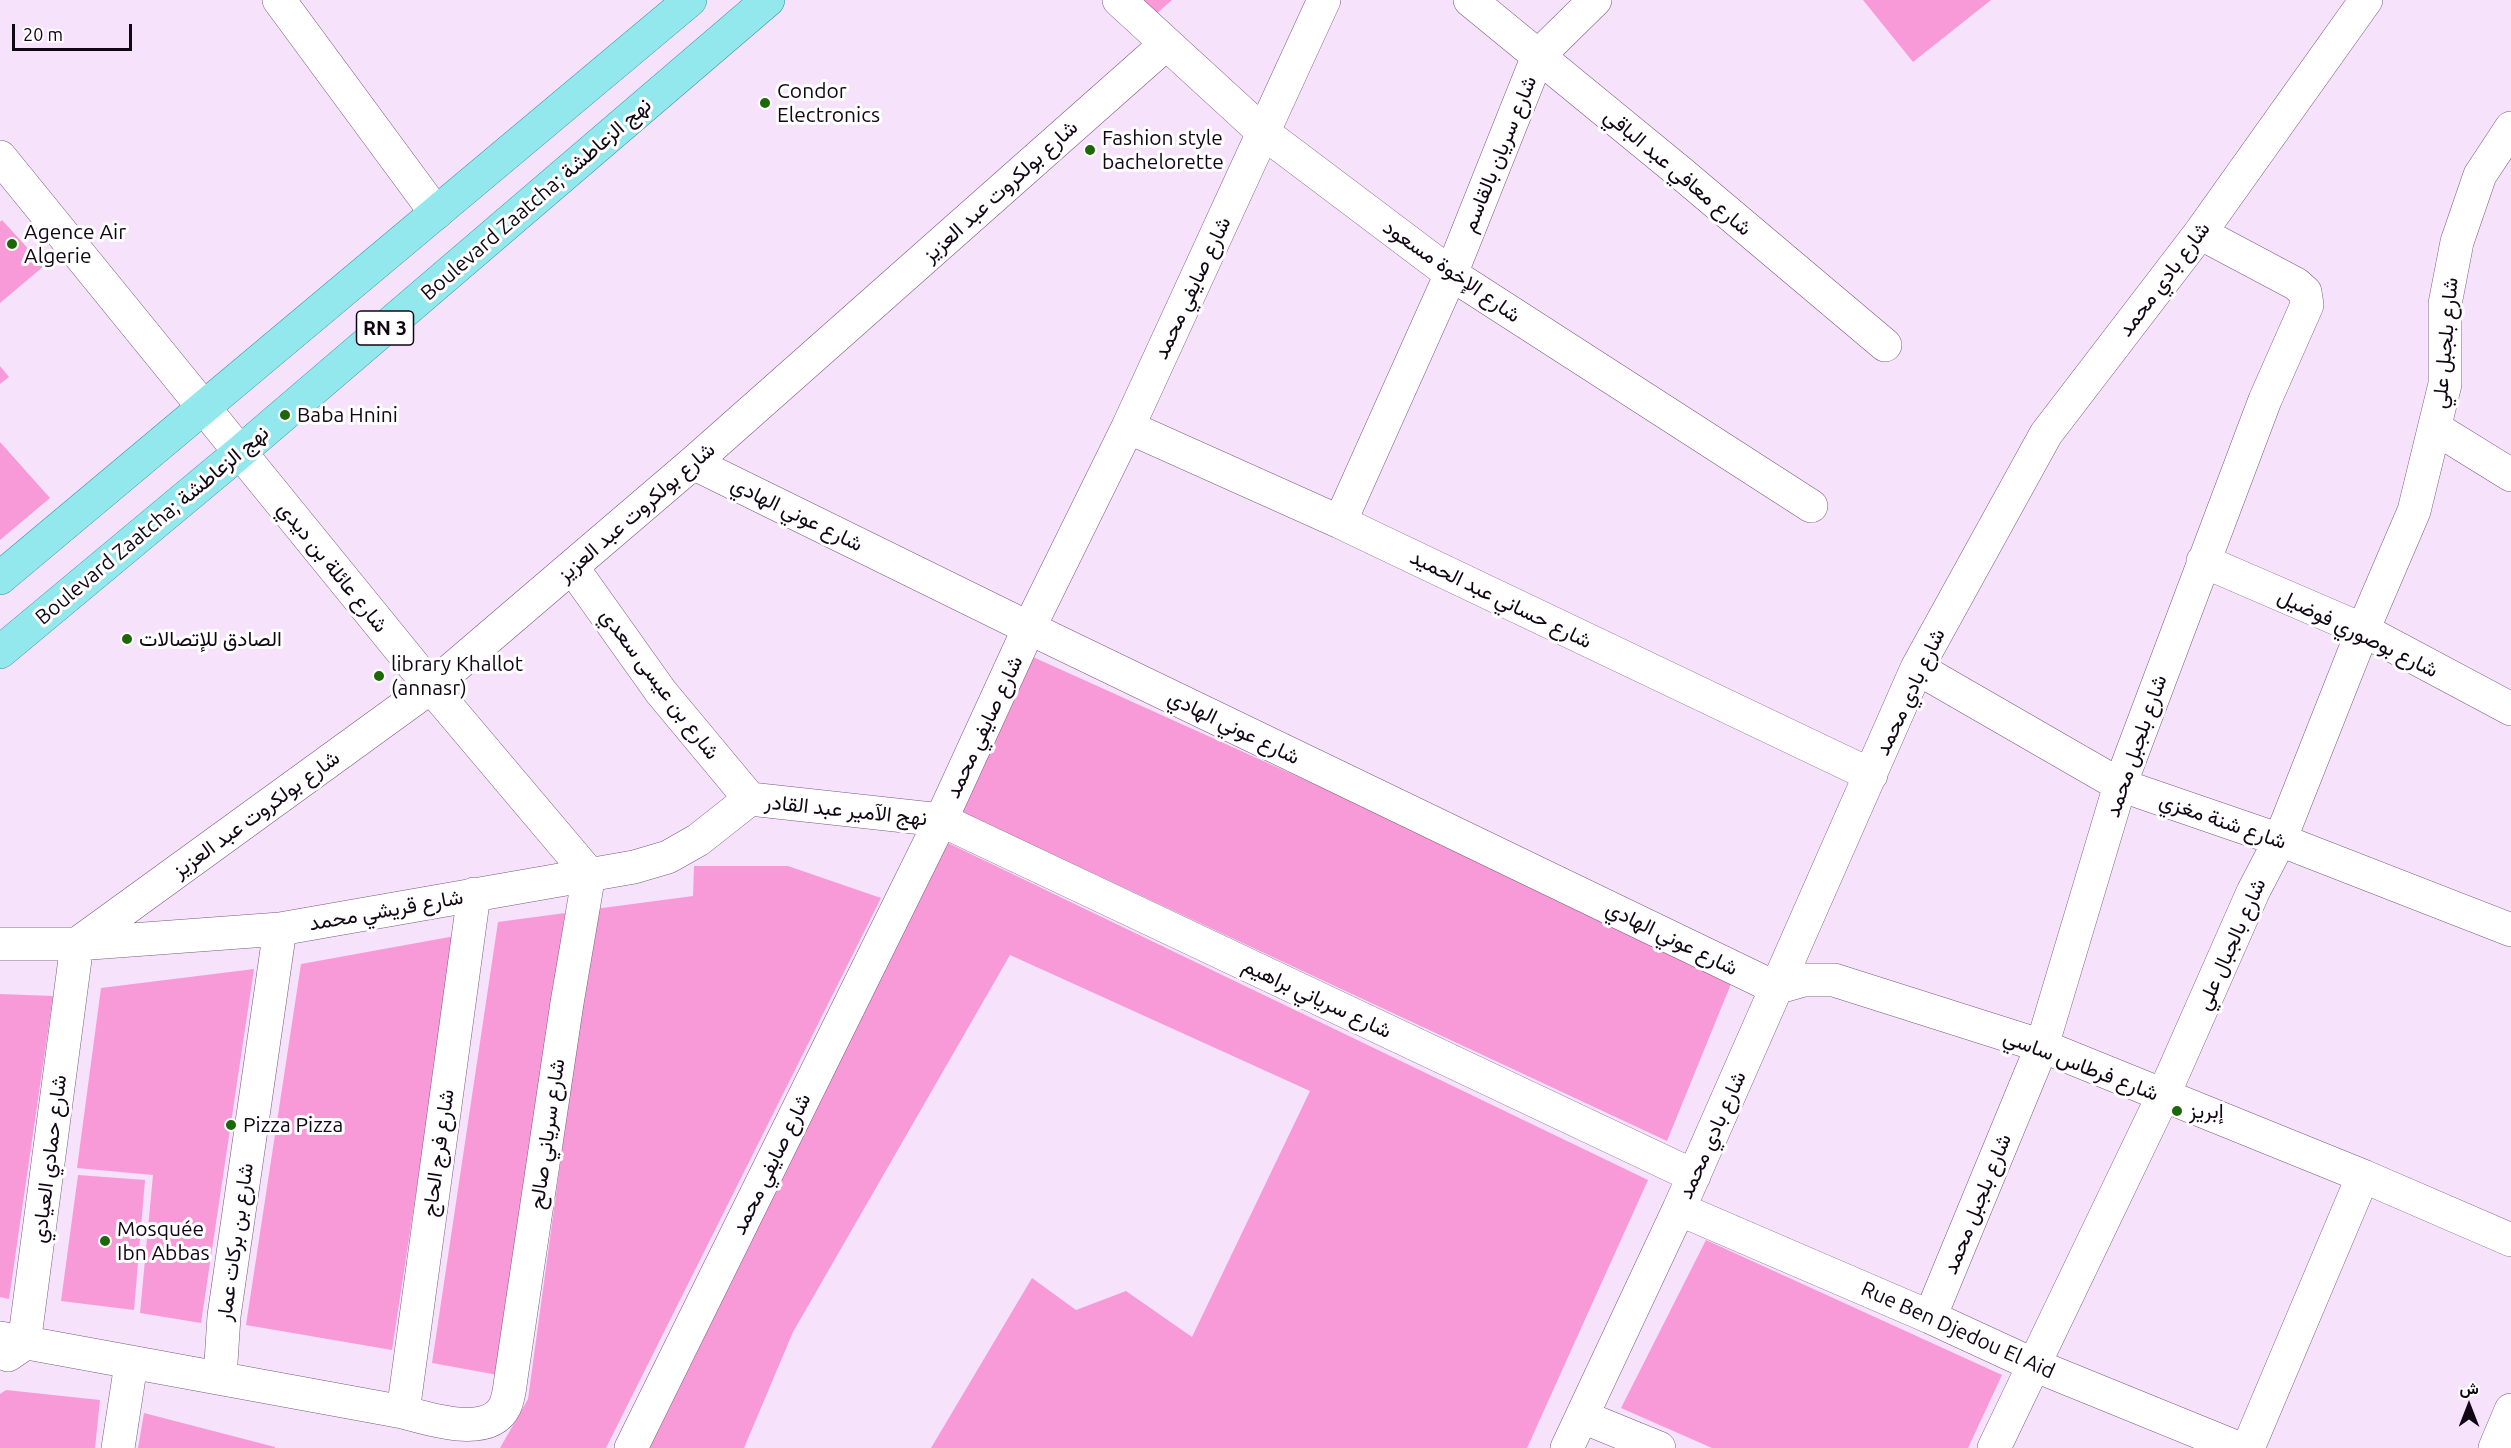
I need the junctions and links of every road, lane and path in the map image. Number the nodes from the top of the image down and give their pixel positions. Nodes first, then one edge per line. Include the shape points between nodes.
1 (279, 0) edge
2 (690, 0) edge
3 (768, 0) edge
4 (1119, 0) edge
5 (1324, 0) edge
6 (1470, 0) edge
7 (1594, 0) edge
8 (2366, 0) edge
9 (1166, 44) junction
10 (1538, 56) junction
11 (2511, 128) edge
12 (1264, 133) junction
13 (0, 157) edge
14 (436, 213) junction
15 (2200, 233) junction
16 (1451, 274) junction
17 (1885, 345) dead end
18 (202, 408) junction
19 (1128, 427) junction
20 (2435, 428) junction
21 (239, 453) junction
22 (693, 463) junction
23 (2511, 476) edge
24 (1811, 506) dead end
25 (1340, 522) junction
26 (2203, 561) junction
27 (572, 567) junction
28 (0, 578) edge
29 (1029, 628) junction
30 (2363, 630) junction
31 (0, 651) edge
32 (1917, 668) junction
33 (431, 687) junction
34 (2511, 709) edge
35 (1871, 775) junction
36 (2120, 785) junction
37 (750, 799) junction
38 (941, 820) junction
39 (2280, 840) junction
40 (588, 874) junction
41 (474, 894) junction
42 (280, 929) junction
43 (2511, 930) edge
44 (77, 944) junction
45 (0, 945) edge
46 (1776, 988) junction
47 (2042, 1046) junction
48 (2163, 1096) junction
49 (1694, 1176) junction
50 (2363, 1176) junction
51 (1679, 1209) junction
52 (2511, 1240) edge
53 (1930, 1317) junction
54 (8, 1348) edge
55 (131, 1364) junction
56 (2034, 1365) junction
57 (220, 1378) junction
58 (2511, 1410) edge
59 (403, 1412) junction
60 (1582, 1417) junction
61 (118, 1448) edge
62 (631, 1448) edge
63 (1567, 1448) edge
64 (1659, 1448) edge
65 (1995, 1448) edge
66 (2238, 1448) edge
67 (2248, 1448) edge
68 (2495, 1448) edge

1 - 14 street
2 - 14 main road, RN 3
3 - 21 main road, Boulevard Zaatcha; نهج الزعاطشة / RN 3
4 - 9 street, شارع الإخوة مسعود
5 - 12 street, شارع صايفي محمد
6 - 10 street, شارع معافي عبد الباقي
7 - 10 street, شارع سريان بالقاسم
8 - 15 street, شارع بادي محمد
9 - 12 street, شارع الإخوة مسعود
9 - 22 street, شارع بولكروت عبد العزيز
10 - 16 street, شارع سريان بالقاسم
10 - 17 street, شارع معافي عبد الباقي
11 - 20 street, شارع بلجبل علي via 2480,175 2457,242 2445,304 2445,384
12 - 16 street, شارع الإخوة مسعود
12 - 19 street, شارع صايفي محمد
13 - 18 street, شارع عائلة بن ديدي
14 - 18 main road, RN 3
15 - 26 street, شارع بلجبل محمد via 2296,284 2306,292 2307,305 2265,400
15 - 32 street, شارع بادي محمد via 2046,434
16 - 24 street, شارع الإخوة مسعود
16 - 25 street, شارع سريان بالقاسم
18 - 21 street, شارع عائلة بن ديدي
18 - 28 main road, RN 3
19 - 25 street, شارع حساني عبد الحميد
19 - 29 street, شارع صايفي محمد
20 - 23 street
20 - 30 street, شارع بالجبال علي via 2414,511
21 - 31 main road, Boulevard Zaatcha; نهج الزعاطشة / RN 3
21 - 33 street, شارع عائلة بن ديدي
22 - 27 street, شارع بولكروت عبد العزيز
22 - 29 street, شارع عوني الهادي
25 - 35 street, شارع حساني عبد الحميد
26 - 30 street, شارع بوصوري فوضيل
26 - 36 street, شارع بلجبل محمد
27 - 33 street, شارع بولكروت عبد العزيز
27 - 37 street, شارع بن عيسى سعدي via 661,692
29 - 38 street, شارع صايفي محمد
29 - 46 street, شارع عوني الهادي
30 - 34 street, شارع بوصوري فوضيل
30 - 39 street, شارع بالجبال علي
32 - 35 street, شارع بادي محمد
32 - 36 street, شارع شنة مغزي
33 - 40 street, شارع عائلة بن ديدي
33 - 44 street, شارع بولكروت عبد العزيز
35 - 46 street, شارع بادي محمد
36 - 39 street, شارع شنة مغزي
36 - 47 street, شارع بلجبل محمد
37 - 38 street, نهج الآمير عبد القادر
37 - 40 street, شارع قريشي محمد via 698,840 668,857
38 - 49 street, شارع سرياني براهيم
38 - 62 street, شارع صايفي محمد
39 - 43 street, شارع شنة مغزي
39 - 48 street, شارع بالجبال علي
40 - 41 street, شارع قريشي محمد
40 - 59 street, شارع سرياني صالح via 505,1406 498,1415 463,1424
41 - 42 street, شارع قريشي محمد
41 - 59 street, شارع فرج الحاج
42 - 44 street, شارع قريشي محمد
42 - 57 street, شارع بن بركات عمار via 224,1316
44 - 45 street, شارع قريشي محمد
44 - 54 street, شارع حمادي العيادي
46 - 47 street, شارع فرطاس ساسي via 1804,980 1834,980
46 - 49 street, شارع بادي محمد
47 - 48 street, شارع فرطاس ساسي
47 - 53 street, شارع بلجبل محمد
48 - 50 street, شارع فرطاس ساسي
48 - 56 street, شارع بالجبال علي
49 - 51 street, شارع بادي محمد
50 - 52 street, شارع فرطاس ساسي
50 - 67 street
51 - 53 street, Rue Ben Djedou El Aid
51 - 60 street, شارع بادي محمد
53 - 56 street, Rue Ben Djedou El Aid
54 - 55 street
55 - 57 street
55 - 61 street
56 - 65 street, شارع بالجبال علي
56 - 66 street, Rue Ben Djedou El Aid
57 - 59 street
58 - 68 street
60 - 63 street, شارع بادي محمد
60 - 64 street

